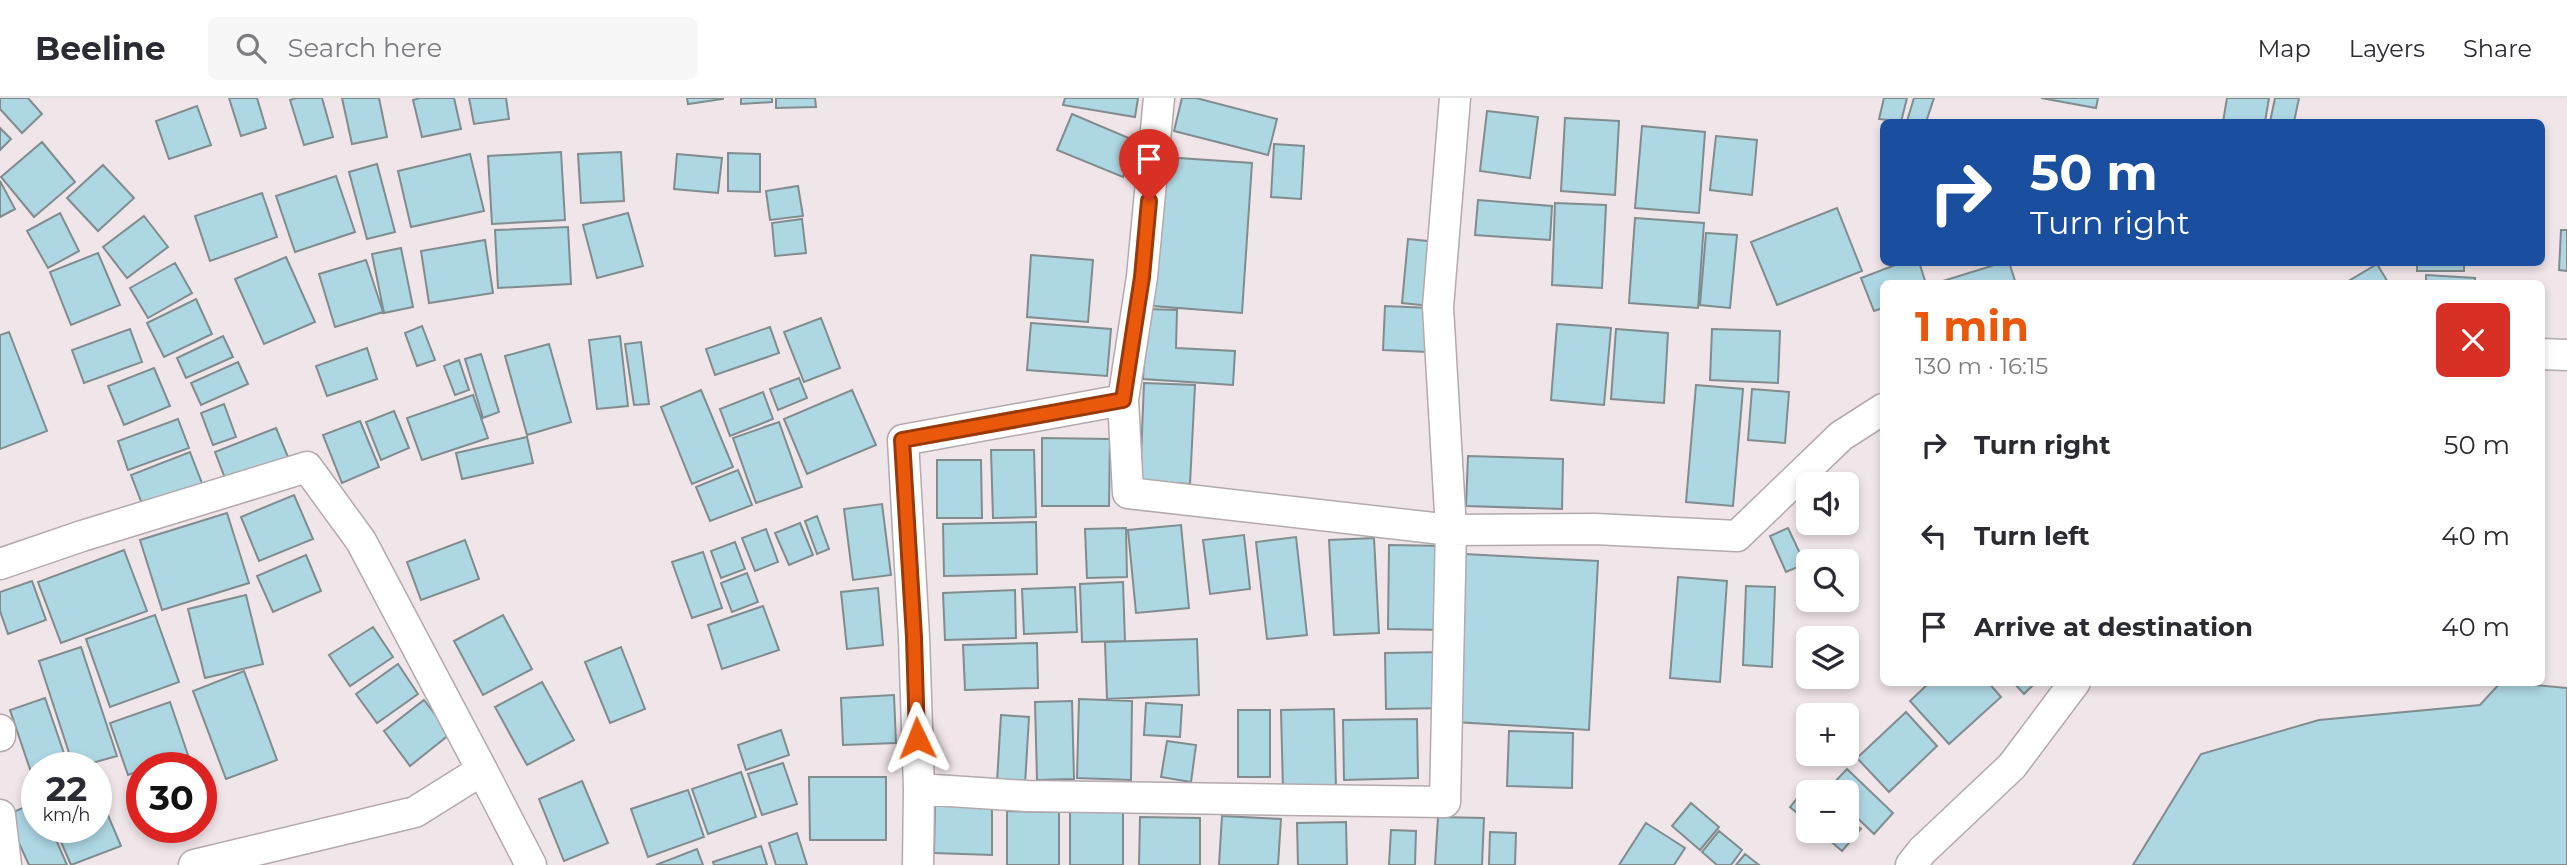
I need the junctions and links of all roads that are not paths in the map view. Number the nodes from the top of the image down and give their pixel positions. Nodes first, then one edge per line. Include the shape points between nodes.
1 (1159, 98) edge
2 (1455, 98) edge
3 (2545, 354) edge
4 (2567, 355) edge
5 (1123, 400) junction
6 (1880, 411) edge
7 (1451, 530) junction
8 (0, 564) edge
9 (2071, 686) edge
10 (0, 730) edge
11 (0, 736) edge
12 (482, 770) junction
13 (919, 789) junction
14 (0, 815) edge
15 (6, 865) edge
16 (194, 865) edge
17 (531, 865) edge
18 (918, 865) edge
19 (1911, 865) edge

1 - 5 street via 1142,277
2 - 7 street via 1438,307
3 - 4 street
5 - 7 street via 1128,493
5 - 13 street via 902,440
6 - 7 street via 1841,436 1737,536 1595,529
7 - 13 street via 1445,802 1027,796
8 - 12 street via 307,467 361,541
9 - 19 street via 2012,766
10 - 11 street
12 - 16 street via 415,812
12 - 17 street
13 - 18 street
14 - 15 street

